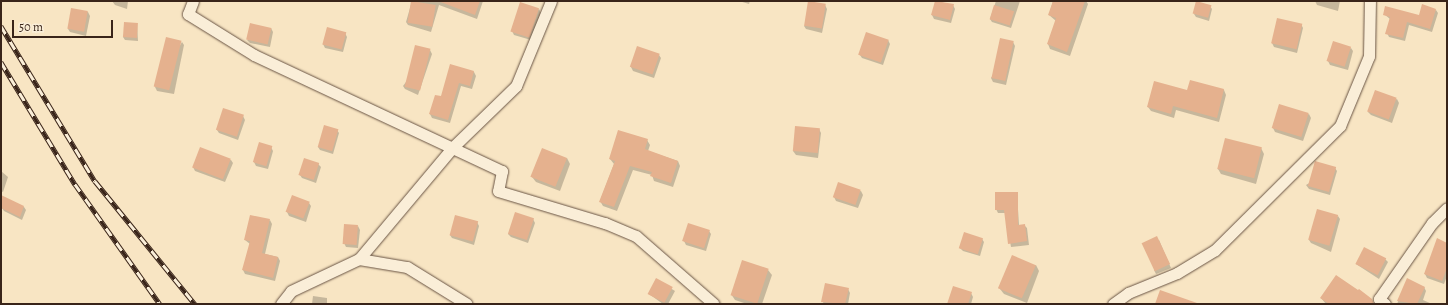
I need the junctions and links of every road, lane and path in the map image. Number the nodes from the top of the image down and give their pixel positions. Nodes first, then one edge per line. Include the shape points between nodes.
1 (193, 1) edge
2 (551, 1) edge
3 (1370, 1) edge
4 (453, 147) junction
5 (1447, 208) edge
6 (359, 259) junction
7 (1380, 302) edge
8 (281, 304) edge
9 (467, 304) edge
10 (714, 304) edge
11 (1113, 304) edge

1 - 4 street via 188,14 254,55
2 - 4 street via 516,86
3 - 11 street via 1369,56 1340,126 1215,250 1177,273 1128,293
4 - 6 street
4 - 10 street via 502,172 498,191 606,223 636,236
5 - 7 street via 1432,223
6 - 8 street via 291,291
6 - 9 street via 407,267

